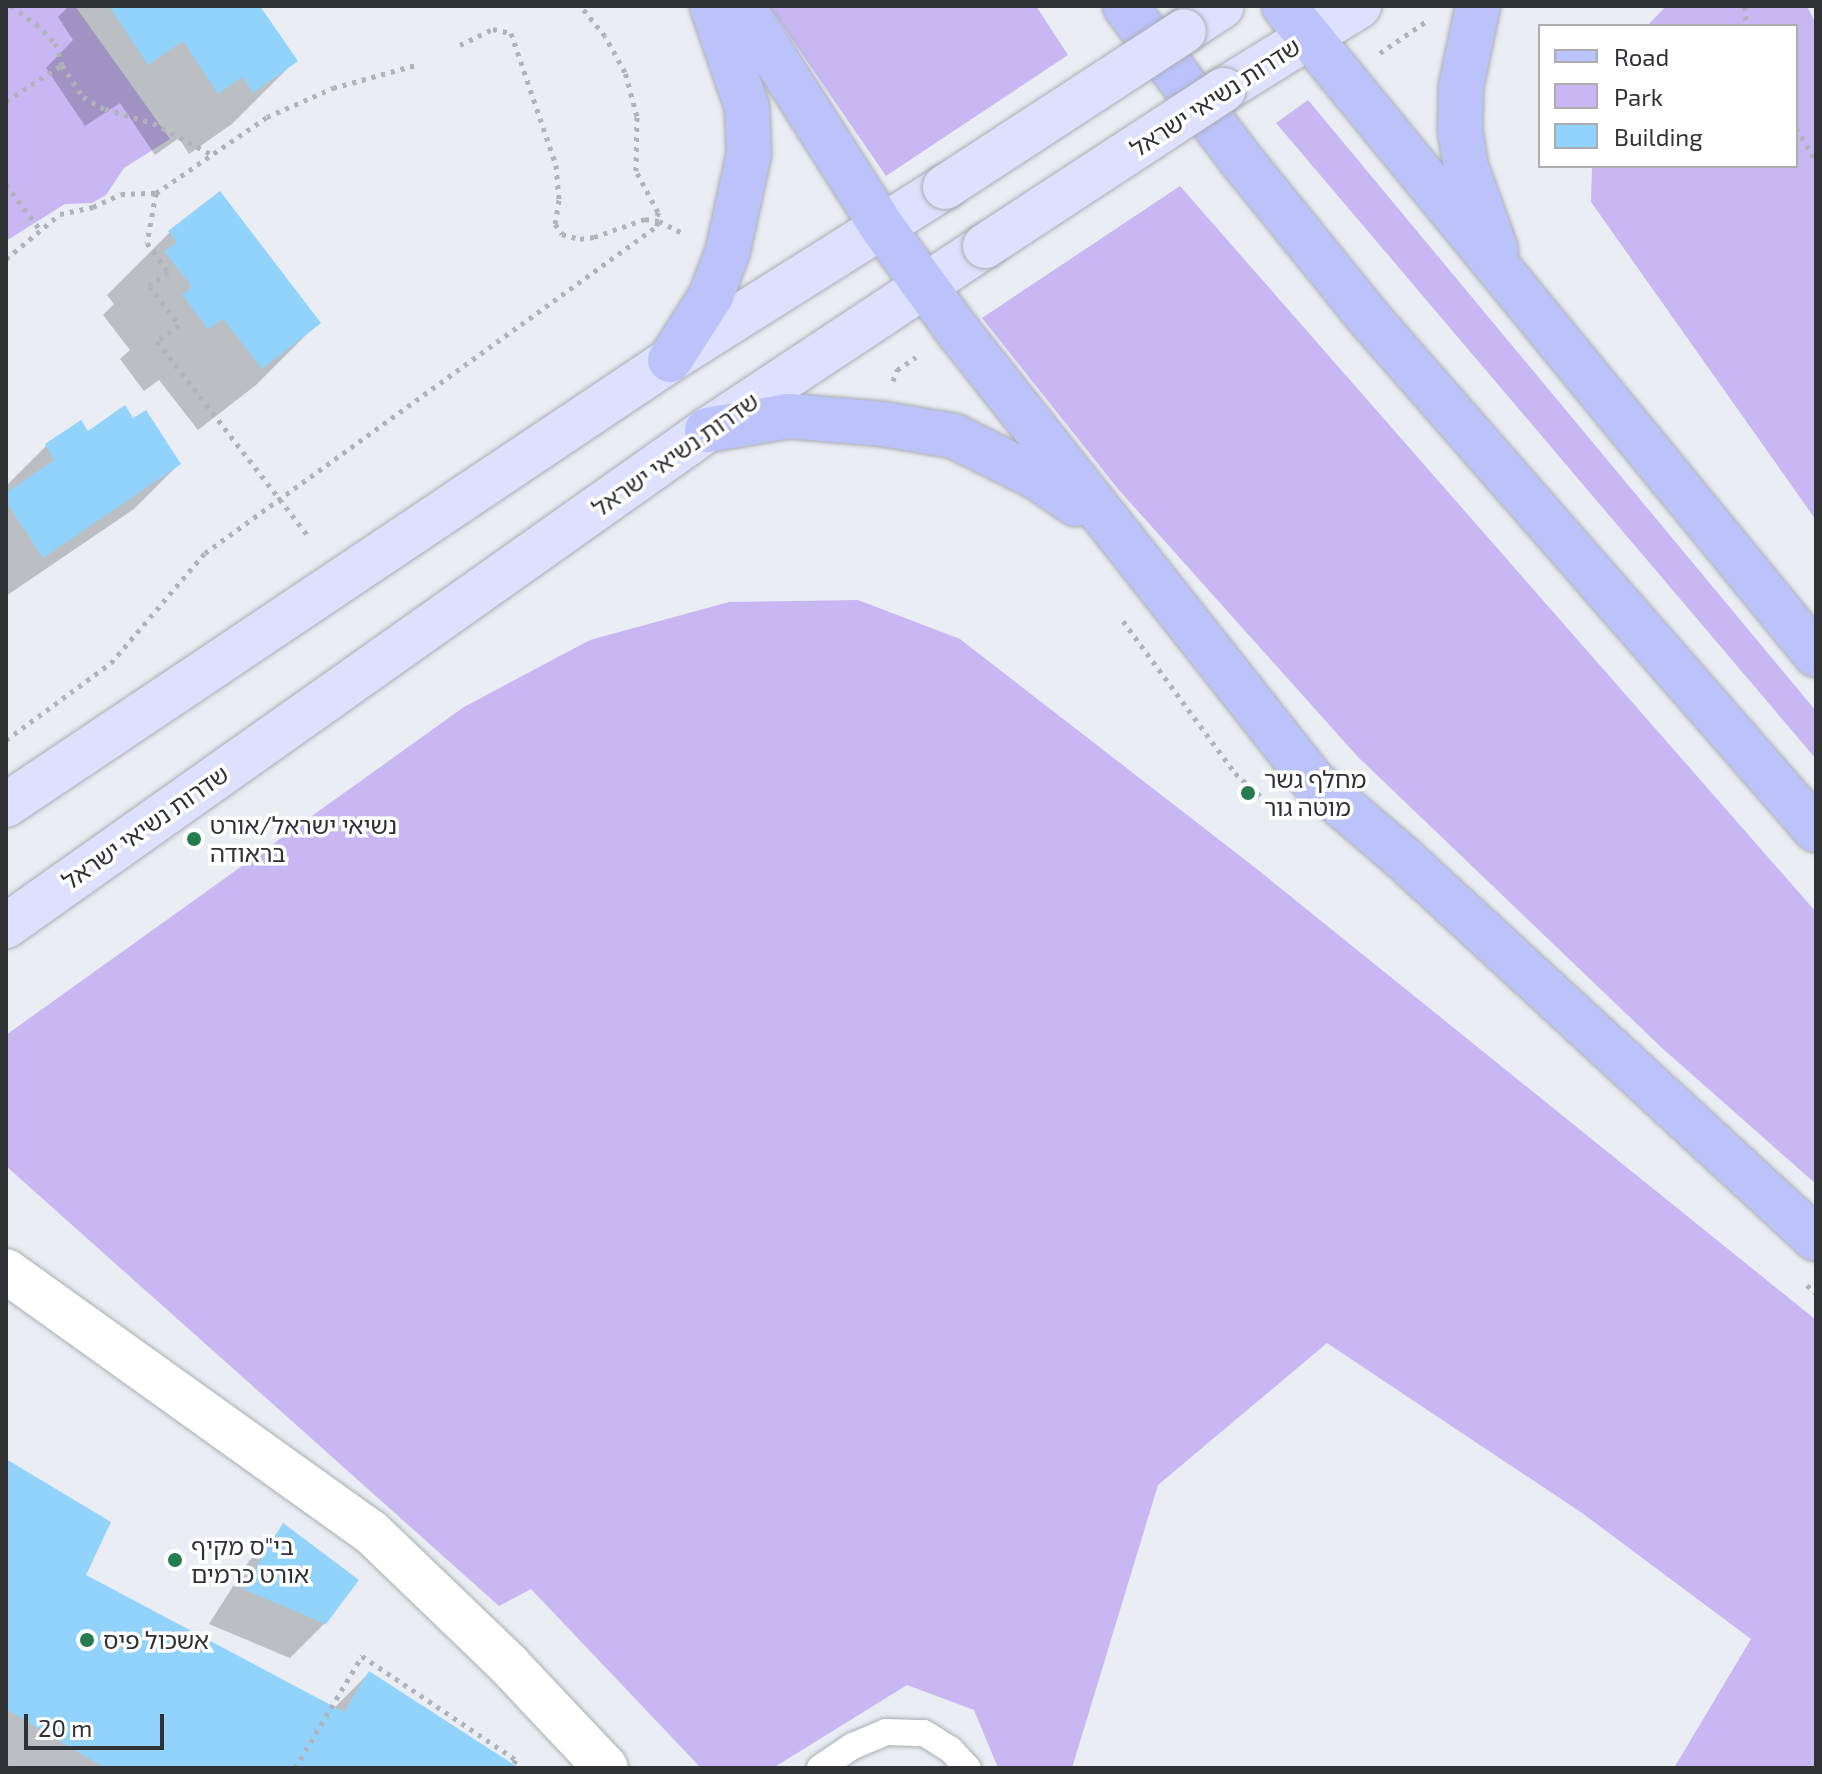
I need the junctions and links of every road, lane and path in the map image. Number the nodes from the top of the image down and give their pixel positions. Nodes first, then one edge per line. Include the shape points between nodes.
1 (11, 6) edge
2 (581, 6) edge
3 (712, 6) edge
4 (742, 6) edge
5 (1125, 6) edge
6 (1222, 6) edge
7 (1359, 6) edge
8 (1478, 6) edge
9 (1434, 16) dead end
10 (1297, 22) edge
11 (460, 45) dead end
12 (1370, 59) dead end
13 (62, 65) junction
14 (416, 65) dead end
15 (6, 101) edge
16 (1798, 131) edge
17 (209, 153) junction
18 (1816, 161) edge
19 (6, 184) edge
20 (156, 193) junction
21 (659, 221) junction
22 (883, 228) junction
23 (40, 230) junction
24 (6, 259) edge
25 (1508, 282) junction
26 (925, 287) junction
27 (670, 360) junction
28 (707, 430) junction
29 (280, 500) junction
30 (1114, 535) junction
31 (310, 538) dead end
32 (1816, 655) edge
33 (6, 740) edge
34 (6, 805) edge
35 (1816, 830) edge
36 (6, 926) edge
37 (1816, 1239) edge
38 (6, 1271) edge
39 (295, 1768) edge
40 (511, 1768) edge
41 (606, 1768) edge
42 (820, 1768) edge
43 (968, 1768) edge

1 - 13 path via 55,43
2 - 21 path via 625,72 637,116 636,171
3 - 27 main road via 747,107 749,154 715,285
4 - 22 main road
5 - 35 main road via 1368,317
6 - 22 main road, bridge
7 - 10 main road, שדרות נשיאי ישראל
8 - 25 main road via 1461,87 1460,130 1466,167
9 - 12 path
10 - 25 main road
10 - 26 main road, שדרות נשיאי ישראל, bridge via 1223,90
11 - 21 path via 493,29 511,33 556,165 555,224 562,234 580,239 645,219
13 - 15 path
13 - 17 path via 83,97 153,123
14 - 17 path via 333,88 267,117
16 - 18 path
17 - 20 path
19 - 23 path
20 - 23 path via 121,194 60,214
20 - 29 path via 147,243 168,272 149,286 179,325 157,341
21 - 29 path via 645,237
22 - 26 main road
22 - 27 main road
23 - 24 path
25 - 32 main road
26 - 28 main road, שדרות נשיאי ישראל
26 - 30 main road
27 - 34 main road
28 - 30 main road via 789,416 954,436 1038,478
28 - 36 main road, שדרות נשיאי ישראל
29 - 31 path
29 - 33 path via 205,553 111,663
30 - 37 main road via 1313,781
38 - 41 street via 371,1532
39 - 40 path via 362,1656 516,1760
42 - 43 lane via 886,1732 924,1733

